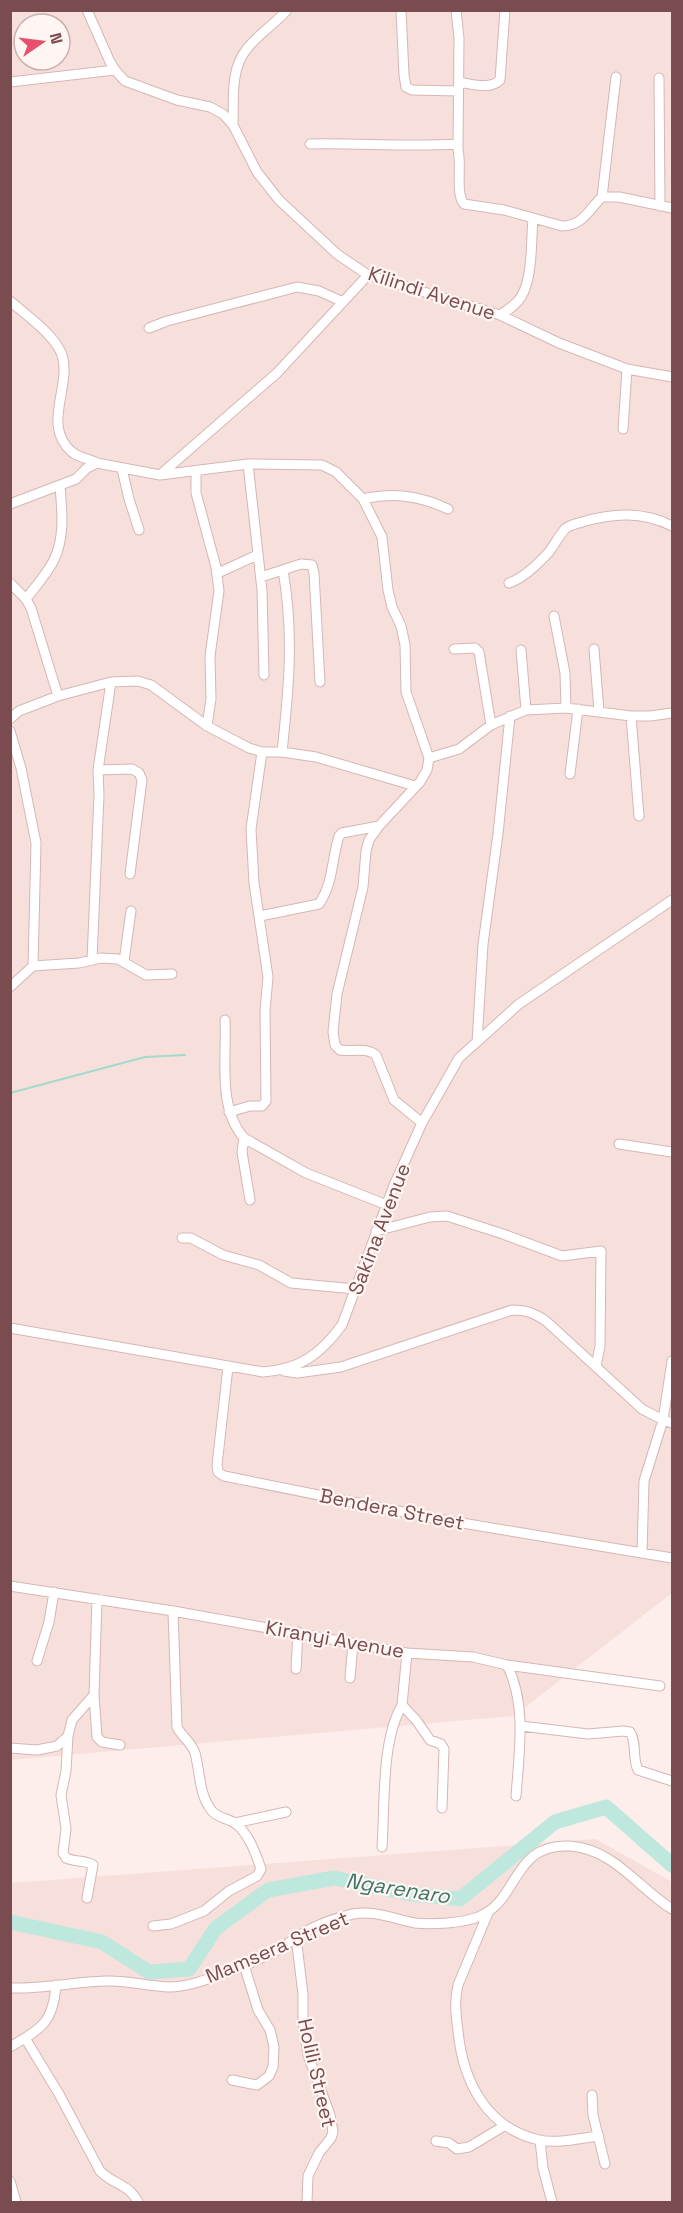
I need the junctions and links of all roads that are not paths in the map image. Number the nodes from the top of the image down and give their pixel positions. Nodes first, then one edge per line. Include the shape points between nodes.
1 (87, 10) edge
2 (288, 10) edge
3 (401, 10) edge
4 (456, 10) edge
5 (506, 10) edge
6 (114, 70) junction
7 (616, 77) dead end
8 (659, 78) dead end
9 (10, 82) edge
10 (458, 87) junction
11 (233, 125) junction
12 (310, 144) dead end
13 (458, 144) junction
14 (602, 197) junction
15 (660, 206) junction
16 (672, 208) edge
17 (533, 218) junction
18 (368, 275) junction
19 (10, 301) edge
20 (343, 302) junction
21 (500, 315) junction
22 (149, 328) dead end
23 (627, 369) junction
24 (672, 377) edge
25 (623, 429) dead end
26 (98, 463) junction
27 (248, 464) junction
28 (122, 469) junction
29 (196, 471) junction
30 (160, 475) junction
31 (60, 486) junction
32 (363, 499) junction
33 (10, 504) edge
34 (448, 509) dead end
35 (672, 526) edge
36 (139, 530) dead end
37 (257, 555) junction
38 (283, 570) junction
39 (218, 573) junction
40 (261, 577) junction
41 (10, 583) edge
42 (509, 583) dead end
43 (26, 599) junction
44 (554, 616) dead end
45 (594, 649) dead end
46 (454, 650) dead end
47 (521, 650) dead end
48 (264, 675) dead end
49 (111, 682) junction
50 (320, 682) dead end
51 (58, 696) junction
52 (566, 708) junction
53 (578, 709) junction
54 (526, 710) junction
55 (599, 711) junction
56 (672, 713) edge
57 (510, 716) junction
58 (631, 716) junction
59 (10, 719) edge
60 (491, 725) junction
61 (207, 726) junction
62 (10, 731) edge
63 (261, 752) junction
64 (282, 752) junction
65 (429, 758) junction
66 (98, 770) junction
67 (570, 774) dead end
68 (415, 786) junction
69 (639, 816) dead end
70 (379, 826) junction
71 (130, 874) dead end
72 (672, 900) edge
73 (131, 911) dead end
74 (260, 916) junction
75 (92, 960) junction
76 (124, 962) junction
77 (33, 966) junction
78 (172, 974) dead end
79 (10, 987) edge
80 (225, 1020) dead end
81 (477, 1042) junction
82 (229, 1112) junction
83 (422, 1123) junction
84 (244, 1138) junction
85 (619, 1144) dead end
86 (672, 1152) edge
87 (250, 1200) dead end
88 (387, 1205) junction
89 (376, 1231) junction
90 (182, 1238) dead end
91 (355, 1289) junction
92 (10, 1328) edge
93 (672, 1360) edge
94 (596, 1366) junction
95 (228, 1367) junction
96 (282, 1371) junction
97 (668, 1422) edge
98 (642, 1553) junction
99 (672, 1558) edge
100 (10, 1586) edge
101 (54, 1592) junction
102 (97, 1599) junction
103 (173, 1611) junction
104 (298, 1632) junction
105 (353, 1642) junction
106 (407, 1653) junction
107 (37, 1661) dead end
108 (507, 1665) junction
109 (296, 1669) dead end
110 (350, 1678) dead end
111 (660, 1686) dead end
112 (94, 1695) junction
113 (402, 1704) junction
114 (521, 1726) junction
115 (68, 1736) junction
116 (120, 1745) dead end
117 (10, 1748) edge
118 (672, 1781) edge
119 (516, 1796) dead end
120 (442, 1808) dead end
121 (286, 1812) dead end
122 (235, 1823) junction
123 (382, 1847) dead end
124 (87, 1898) dead end
125 (672, 1909) edge
126 (488, 1912) junction
127 (153, 1926) dead end
128 (296, 1937) junction
129 (244, 1965) junction
130 (56, 1985) junction
131 (10, 1988) edge
132 (25, 2038) junction
133 (10, 2047) edge
134 (232, 2080) dead end
135 (592, 2095) dead end
136 (504, 2126) junction
137 (598, 2136) junction
138 (540, 2140) junction
139 (436, 2141) dead end
140 (605, 2164) dead end
141 (10, 2181) edge
142 (16, 2202) edge
143 (138, 2202) edge
144 (306, 2202) edge
145 (552, 2202) edge

1 - 6 street
2 - 11 street via 241,58 235,82
3 - 10 street via 406,87
4 - 10 street
5 - 10 street via 500,80 496,84
6 - 9 street
6 - 11 street, Kilindi Avenue via 125,81 210,107
7 - 14 street
8 - 15 street
10 - 13 street
11 - 18 street, Kilindi Avenue via 257,172 279,200 337,254
12 - 13 street
13 - 17 street via 459,193 464,204
14 - 15 street
14 - 17 street via 589,214 568,226
15 - 16 street
17 - 21 street via 524,291
18 - 20 street
18 - 21 street, Kilindi Avenue
19 - 26 street via 43,329 61,353 64,364 57,415 62,438 71,452
20 - 22 street via 319,291 297,287
20 - 30 street via 277,373
21 - 23 street, Kilindi Avenue
23 - 24 street, Kilindi Avenue
23 - 25 street
26 - 28 street
26 - 31 street
27 - 29 street
27 - 32 street via 322,465 336,472
27 - 37 street
28 - 30 street
28 - 36 street
29 - 30 street
29 - 39 street via 196,493
31 - 33 street
31 - 43 street via 60,544 53,562
32 - 34 street via 401,495 422,498
32 - 65 street via 382,537 388,590 405,645 406,692
35 - 42 street via 635,514 575,524 567,527 536,565
37 - 39 street
37 - 40 street
38 - 40 street
38 - 50 street via 312,565
38 - 64 street via 291,639
39 - 61 street
40 - 48 street
41 - 43 street
43 - 51 street
44 - 52 street via 565,673
45 - 55 street
46 - 60 street via 475,648 479,652
47 - 54 street
49 - 51 street
49 - 61 street via 138,681 151,685
49 - 66 street
51 - 59 street via 19,711
52 - 53 street
52 - 54 street
53 - 55 street
53 - 67 street
54 - 57 street
55 - 58 street
56 - 58 street
57 - 60 street
57 - 81 street via 483,944
58 - 69 street
60 - 65 street via 459,748
61 - 63 street
62 - 77 street via 36,843
63 - 64 street
63 - 74 street via 251,829
64 - 68 street via 316,757
65 - 68 street via 427,770
66 - 71 street via 132,769 142,780
66 - 75 street
68 - 70 street
70 - 74 street via 339,836 320,904
70 - 83 street via 366,851 363,887 337,994 333,1040 340,1050 362,1050 376,1056 394,1100
72 - 81 street, Sakina Avenue via 519,1004
73 - 76 street
74 - 82 street via 268,977 266,1101 262,1106
75 - 76 street via 110,957
75 - 77 street
76 - 78 street via 146,975
77 - 79 street
80 - 82 street via 224,1072
81 - 83 street, Sakina Avenue via 459,1058
82 - 84 street
83 - 88 street, Sakina Avenue
84 - 87 street via 242,1152
84 - 88 street via 306,1173
85 - 86 street
88 - 89 street, Sakina Avenue
89 - 91 street, Sakina Avenue
89 - 94 street via 447,1216 562,1256 601,1251 600,1346
90 - 91 street via 259,1265 291,1283
91 - 96 street, Sakina Avenue via 342,1325 330,1342 317,1354
92 - 95 street, Sakina Avenue
93 - 97 street
94 - 96 street via 535,1313 512,1310 341,1367 297,1373
94 - 97 street via 642,1409
95 - 96 street, Sakina Avenue
95 - 98 street, Bendera Street via 217,1465 224,1476 438,1519
97 - 98 street via 644,1481
98 - 99 street, Bendera Street
100 - 101 street, Kiranyi Avenue
101 - 102 street, Kiranyi Avenue
101 - 107 street
102 - 103 street, Kiranyi Avenue
102 - 112 street
103 - 104 street, Kiranyi Avenue
103 - 122 street via 177,1727 192,1746 208,1805 218,1816
104 - 105 street, Kiranyi Avenue
104 - 109 street
105 - 106 street, Kiranyi Avenue
105 - 110 street
106 - 108 street, Kiranyi Avenue via 473,1657
106 - 113 street
108 - 111 street, Kiranyi Avenue
108 - 114 street via 515,1684
112 - 115 street via 72,1720
112 - 116 street via 97,1737 102,1742
113 - 120 street via 430,1740 444,1749
113 - 123 street via 388,1751
114 - 118 street via 588,1734 630,1732 638,1770
114 - 119 street
115 - 117 street via 48,1749
115 - 124 street via 62,1795 66,1829 63,1852 66,1858 93,1865
121 - 122 street
122 - 127 street via 256,1856 261,1869 257,1876 204,1911 171,1924
125 - 126 street via 610,1860 568,1846 536,1853
126 - 128 street, Mamsera Street via 476,1918 440,1923 418,1923 381,1913 353,1914
126 - 136 street via 458,1985 455,2008 464,2070 491,2113
128 - 129 street, Mamsera Street via 282,1948
128 - 144 street, Holili Street via 308,2055 333,2132 308,2176
129 - 130 street, Mamsera Street via 171,1987 117,1980
129 - 134 street via 258,2010 272,2037 273,2067 257,2085
130 - 131 street, Mamsera Street
130 - 132 street via 50,2017
132 - 133 street
132 - 143 street via 100,2171 107,2179 132,2191
135 - 137 street
136 - 138 street
136 - 139 street via 462,2149
137 - 138 street
137 - 140 street
138 - 145 street
141 - 142 street

